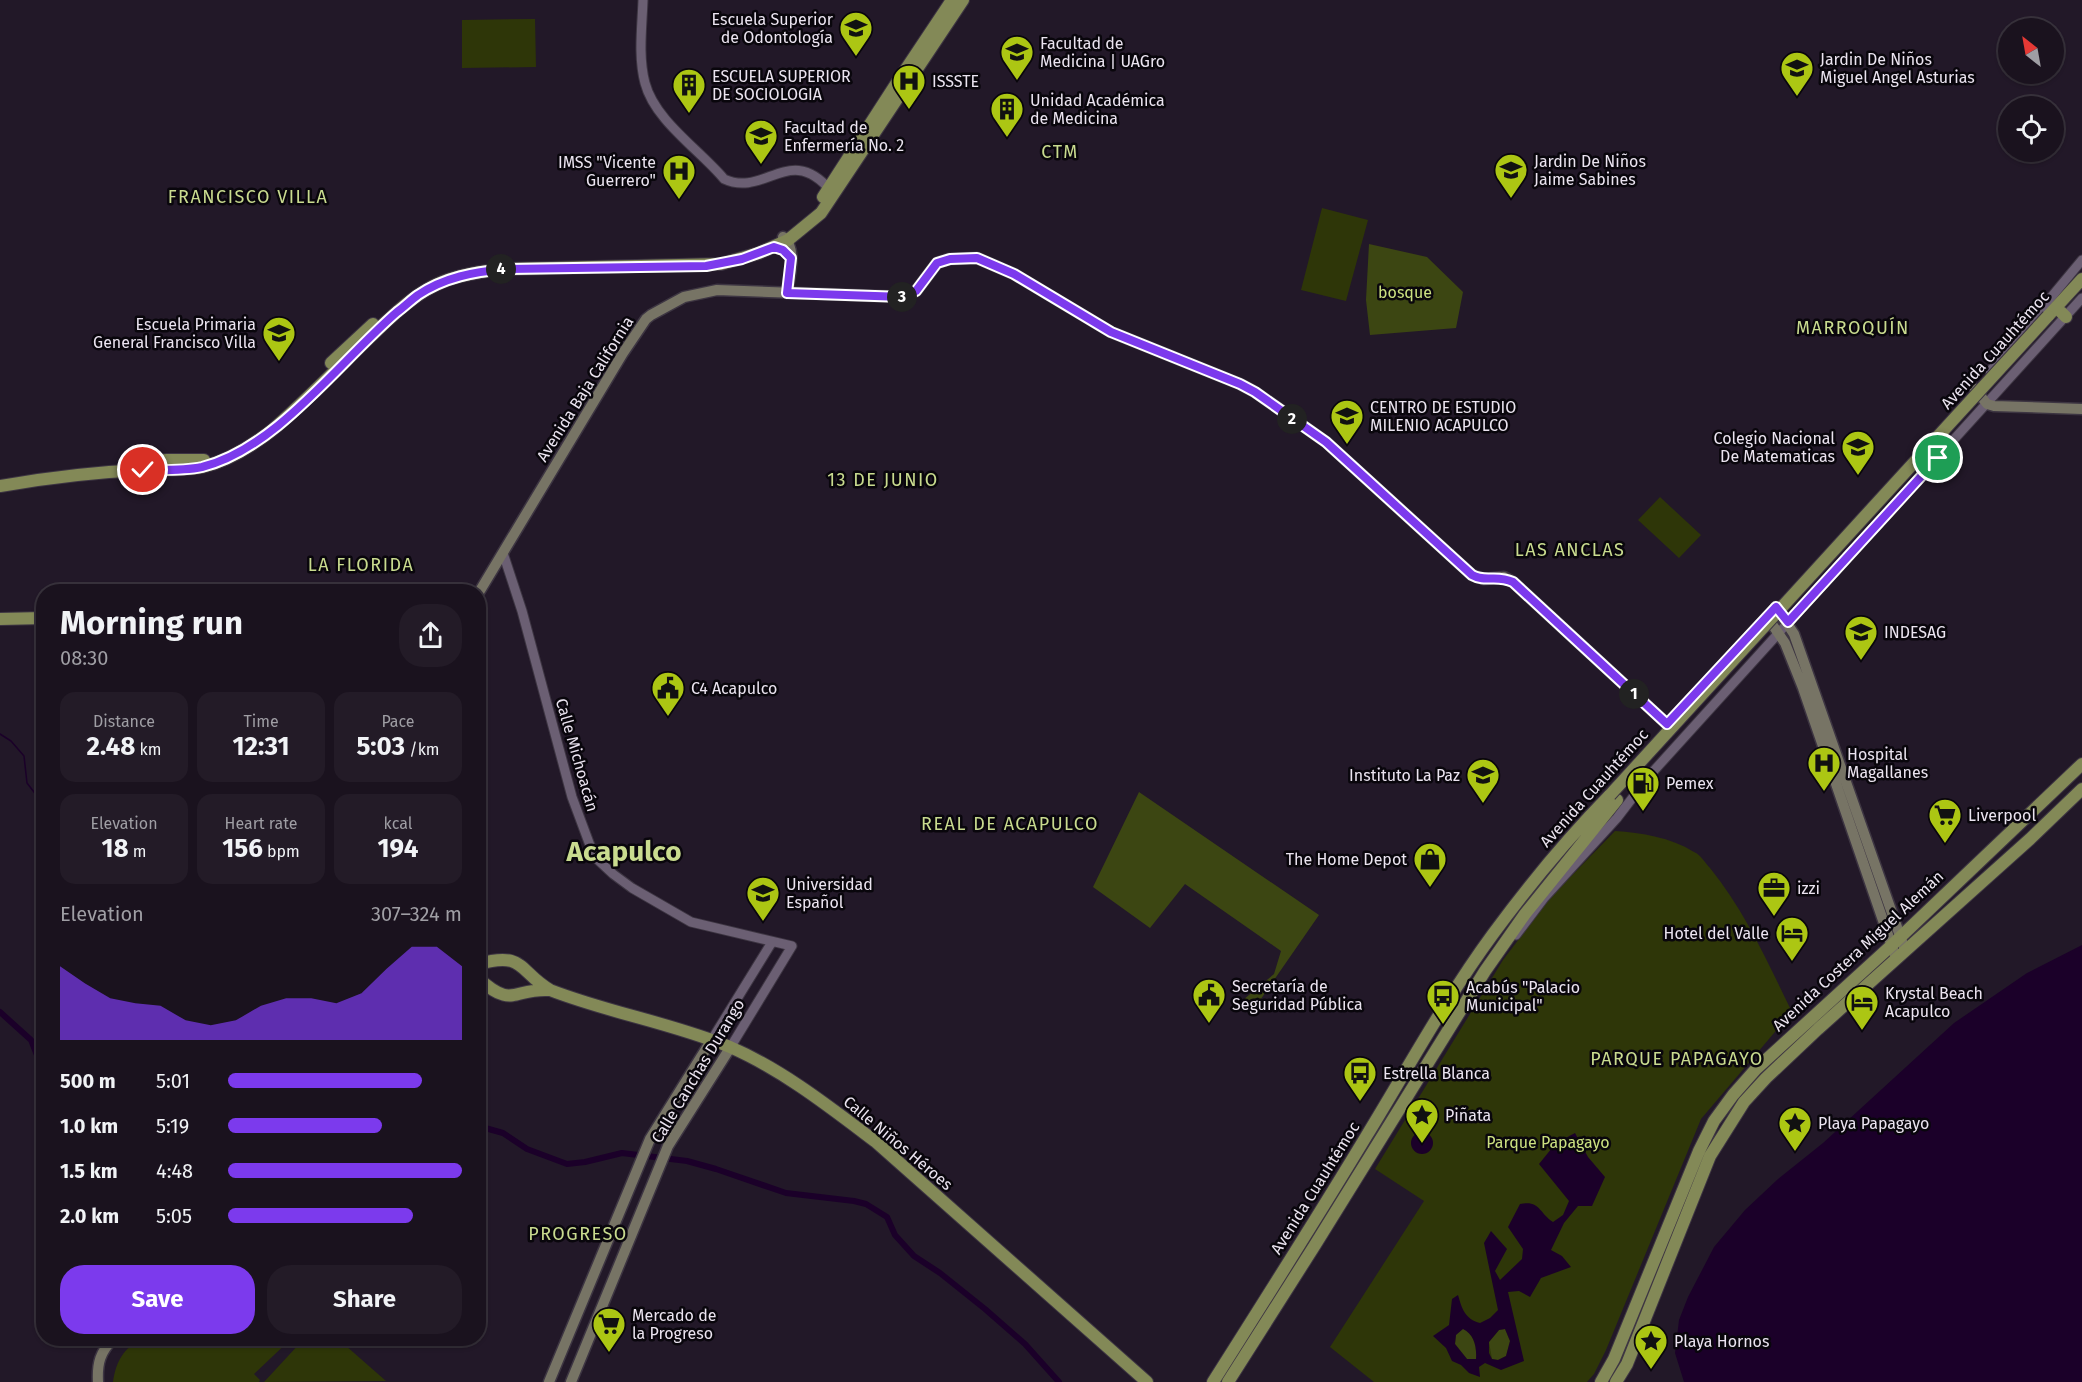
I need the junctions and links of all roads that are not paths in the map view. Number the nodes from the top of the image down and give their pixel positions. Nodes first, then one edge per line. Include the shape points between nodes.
1 (643, 0) edge
2 (952, 0) edge
3 (963, 0) edge
4 (929, 44) junction
5 (831, 192) junction
6 (785, 238) junction
7 (774, 247) junction
8 (791, 258) junction
9 (2082, 260) edge
10 (2082, 279) edge
11 (2082, 287) edge
12 (787, 293) junction
13 (2082, 298) edge
14 (2057, 316) junction
15 (383, 320) junction
16 (1975, 389) junction
17 (1988, 404) junction
18 (2082, 409) edge
19 (0, 478) edge
20 (0, 486) edge
21 (503, 553) junction
22 (484, 584) edge
23 (1776, 607) junction
24 (1767, 616) junction
25 (36, 618) edge
26 (0, 619) edge
27 (1788, 622) junction
28 (1778, 633) junction
29 (1667, 724) junction
30 (2082, 764) edge
31 (2082, 789) edge
32 (1613, 798) junction
33 (1493, 934) junction
34 (1896, 940) junction
35 (772, 942) junction
36 (792, 946) joint
37 (1900, 954) junction
38 (486, 962) edge
39 (1485, 971) junction
40 (486, 984) edge
41 (535, 986) junction
42 (711, 1041) junction
43 (730, 1048) junction
44 (651, 1136) junction
45 (669, 1143) junction
46 (640, 1161) junction
47 (659, 1169) junction
48 (106, 1346) edge
49 (98, 1382) edge
50 (549, 1382) edge
51 (572, 1382) edge
52 (1147, 1382) edge
53 (1213, 1382) edge
54 (1228, 1382) edge
55 (1601, 1382) edge
56 (1616, 1382) edge

1 - 5 street via 645,84 667,121 724,179 749,183 797,169 812,175
2 - 4 main road
3 - 4 main road
4 - 5 main road
5 - 6 main road
6 - 7 main road
6 - 8 main road
6 - 15 main road via 706,260 477,265 438,277 414,290
7 - 8 main road
7 - 15 main road via 706,266 479,271 440,283
8 - 12 main road
9 - 16 street
10 - 14 main road, Avenida Cuauhtémoc
11 - 14 main road, Avenida Cuauhtémoc
12 - 21 main road, Avenida Baja California via 701,292 671,303 646,319
12 - 29 main road, Avenida Baja California via 904,297 916,291 937,263 977,258 1014,274 1111,332 1255,392 1326,442 1472,575 1513,582
13 - 14 street
14 - 17 street
14 - 32 main road, Avenida Cuauhtémoc
15 - 19 main road via 355,339 267,426 225,452 204,460 155,461
15 - 20 main road via 272,431 226,459 169,471 143,470
16 - 17 main road
16 - 23 street
17 - 18 main road
17 - 27 street
21 - 22 main road, Avenida Baja California
21 - 35 street, Calle Michoacán via 572,798 598,860 632,888 680,917
23 - 24 street
23 - 27 main road
24 - 28 main road
24 - 29 street
25 - 26 main road
27 - 28 street
27 - 34 main road
28 - 34 main road via 1803,688
28 - 39 street via 1654,771
29 - 33 street via 1523,884
30 - 34 main road, Avenida Costera Miguel Alemán
31 - 37 main road, Avenida Costera Miguel Alemán
32 - 33 main road, Avenida Cuauhtémoc via 1582,824
32 - 39 main road, Avenida Cuauhtémoc
33 - 53 main road, Avenida Cuauhtémoc
34 - 37 main road
34 - 55 main road, Avenida Costera Miguel Alemán via 1756,1069 1714,1121
35 - 36 street, Calle Michoacán
35 - 42 street
36 - 43 street, Calle Canchas Durango
37 - 56 main road, Avenida Costera Miguel Alemán via 1766,1078 1725,1129 1710,1156 1627,1364
38 - 41 main road, Calle Niños Héroes via 518,962
39 - 54 main road, Avenida Cuauhtémoc
40 - 41 main road via 499,994 518,996
41 - 42 main road, Calle Niños Héroes
42 - 43 main road, Calle Niños Héroes
42 - 44 main road
43 - 45 main road, Calle Canchas Durango
43 - 52 main road, Calle Niños Héroes via 806,1091 876,1142
44 - 45 main road
44 - 46 main road
45 - 47 main road, Calle Canchas Durango
46 - 47 main road
46 - 50 main road
47 - 51 main road, Calle Canchas Durango
48 - 49 main road via 99,1358

